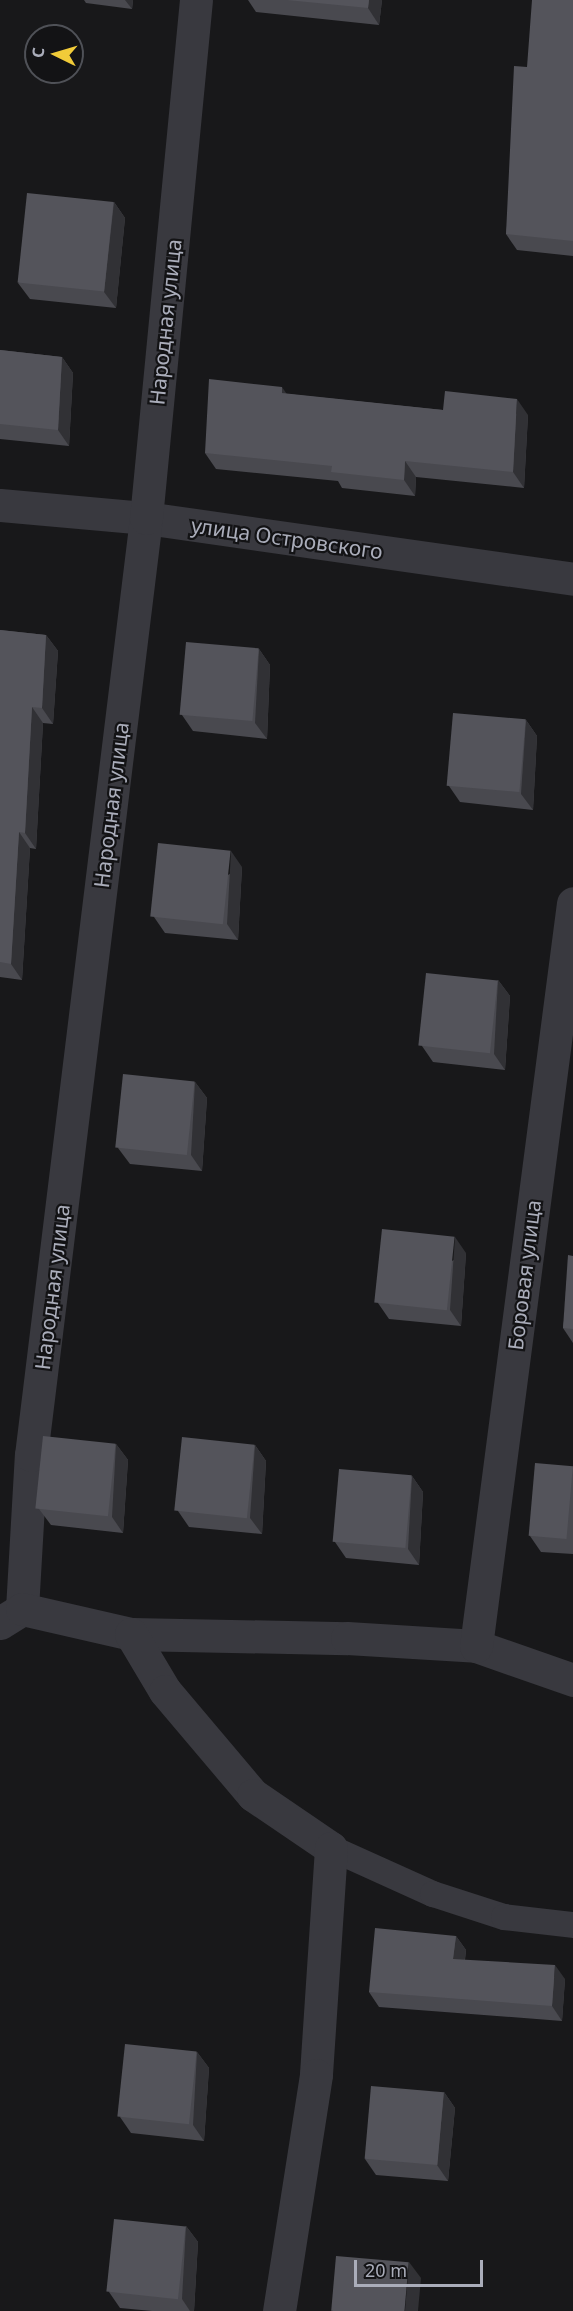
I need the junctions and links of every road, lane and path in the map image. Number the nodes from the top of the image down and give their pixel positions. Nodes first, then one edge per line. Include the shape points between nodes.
1 (196, 0) edge
2 (0, 505) edge
3 (146, 518) junction
4 (573, 579) edge
5 (573, 903) edge
6 (11, 1616) edge
7 (131, 1634) junction
8 (476, 1646) junction
9 (573, 1680) edge
10 (331, 1848) junction
11 (573, 1925) edge
12 (279, 2311) edge

1 - 3 street, Народная улица
2 - 3 street, улица Островского
3 - 4 street, улица Островского
3 - 6 street, Народная улица
5 - 8 street, Боровая улица
6 - 7 street
7 - 8 street via 347,1638
7 - 10 street via 165,1692 253,1795
8 - 9 street
10 - 11 lane via 433,1894 504,1917
10 - 12 street via 316,2075

